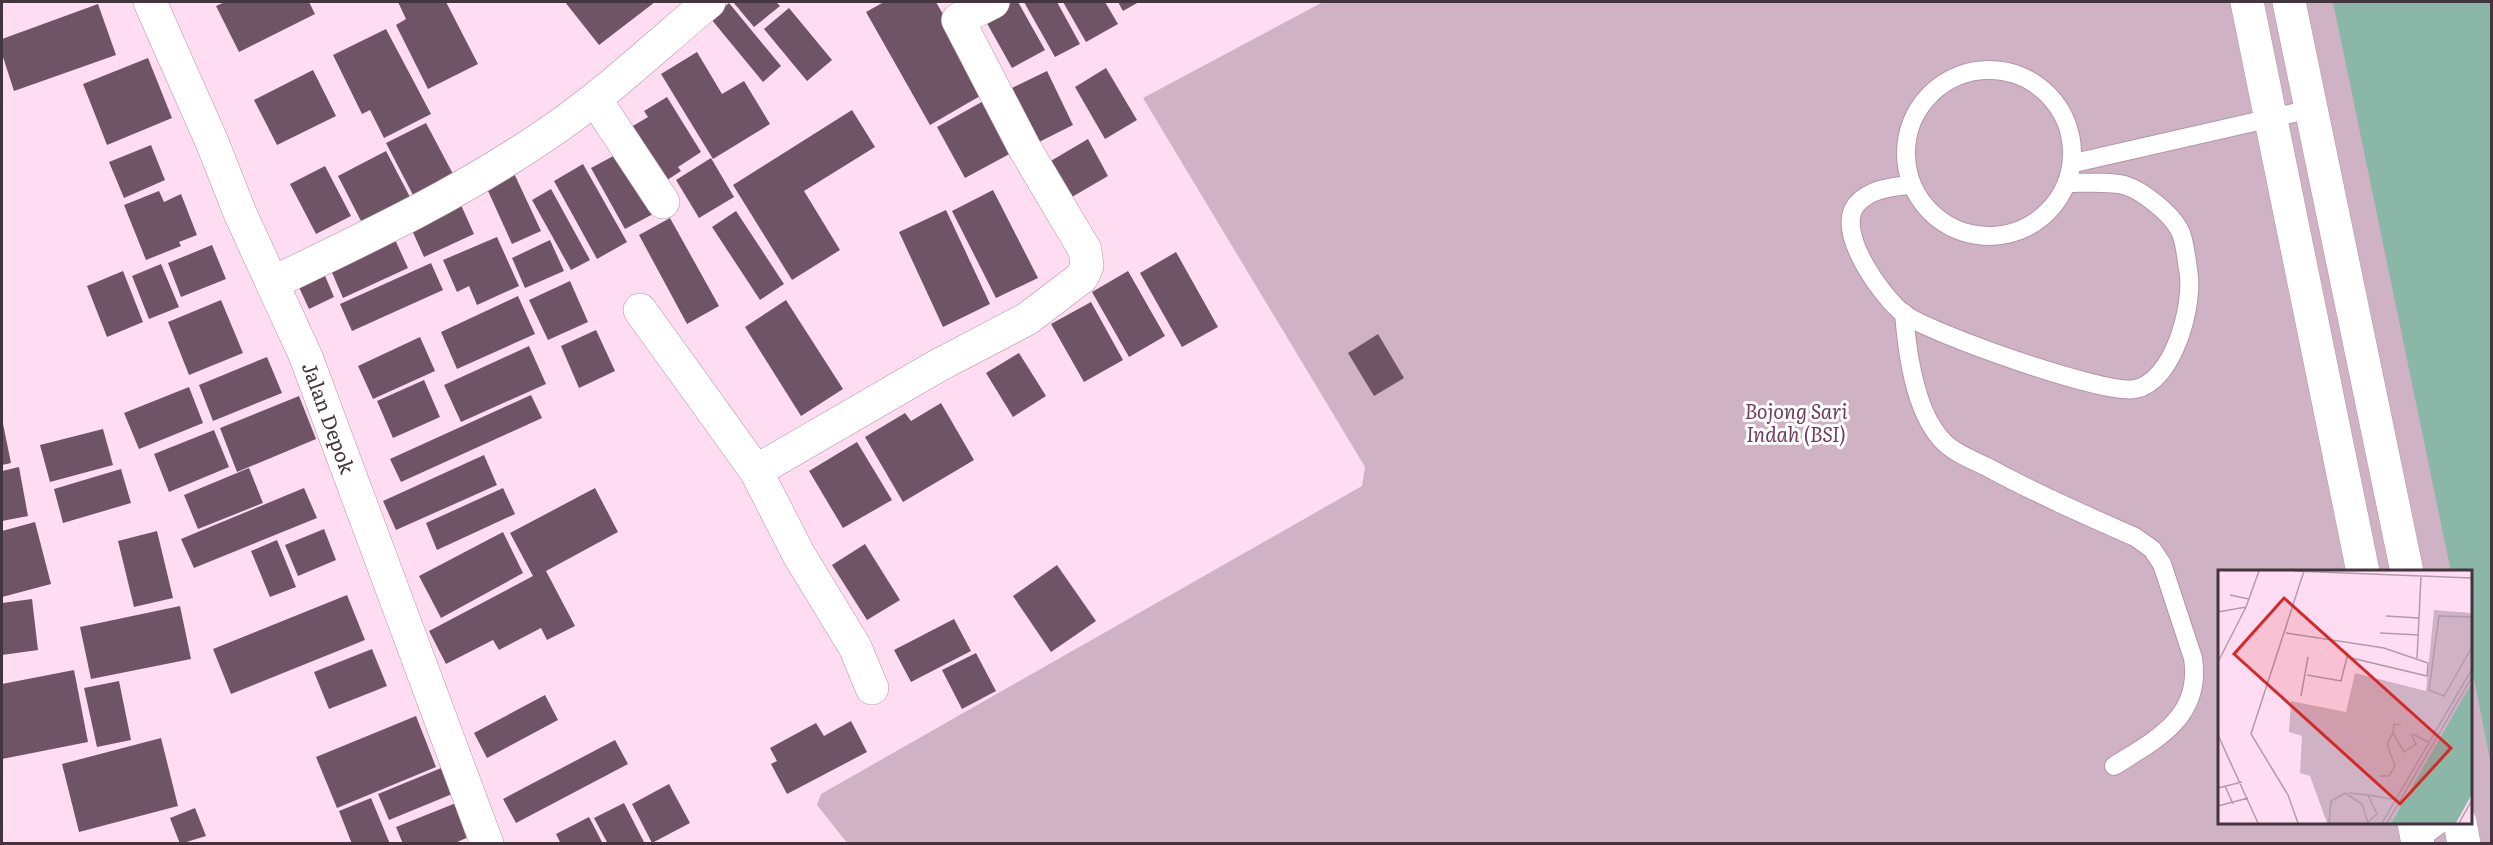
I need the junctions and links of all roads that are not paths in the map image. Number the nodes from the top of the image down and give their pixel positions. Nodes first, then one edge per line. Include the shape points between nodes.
1 (150, 2) edge
2 (709, 2) edge
3 (993, 2) edge
4 (2247, 2) edge
5 (2289, 2) edge
6 (953, 11) edge
7 (595, 99) junction
8 (2311, 110) junction
9 (2272, 120) junction
10 (2074, 163) junction
11 (2068, 183) junction
12 (1910, 185) junction
13 (663, 202) dead end
14 (272, 283) junction
15 (640, 310) dead end
16 (1904, 314) junction
17 (756, 471) junction
18 (2363, 570) edge
19 (2407, 570) edge
20 (872, 688) dead end
21 (2114, 766) dead end
22 (2460, 824) edge
23 (487, 843) edge
24 (2464, 843) edge

1 - 14 street, Jalan Depok
2 - 7 street
3 - 6 street
4 - 9 street
5 - 8 street
6 - 17 street via 1025,149 1084,250 1087,266 1074,285 1027,320 939,365
7 - 13 street
7 - 14 street via 518,154 464,186
8 - 9 lane
8 - 19 street
9 - 10 lane
9 - 18 street
10 - 11 lane
10 - 12 lane via 2073,142 2058,104 2028,78 1988,69 1949,79 1919,106 1904,144
11 - 12 lane via 2045,216 2010,235 1979,236 1969,236 1933,218
11 - 16 lane via 2126,186 2158,206 2180,229 2189,275 2185,319 2174,351 2159,374 2136,389 2115,390 1930,329
12 - 16 lane via 1887,188 1862,199 1850,222 1870,272
14 - 23 street, Jalan Depok via 306,357
15 - 17 street
16 - 21 lane via 1907,355 1920,400 1939,437 2008,479 2135,537 2152,549 2162,564 2193,658 2193,689 2181,716 2162,736
17 - 20 street via 799,555 855,647
22 - 24 street

